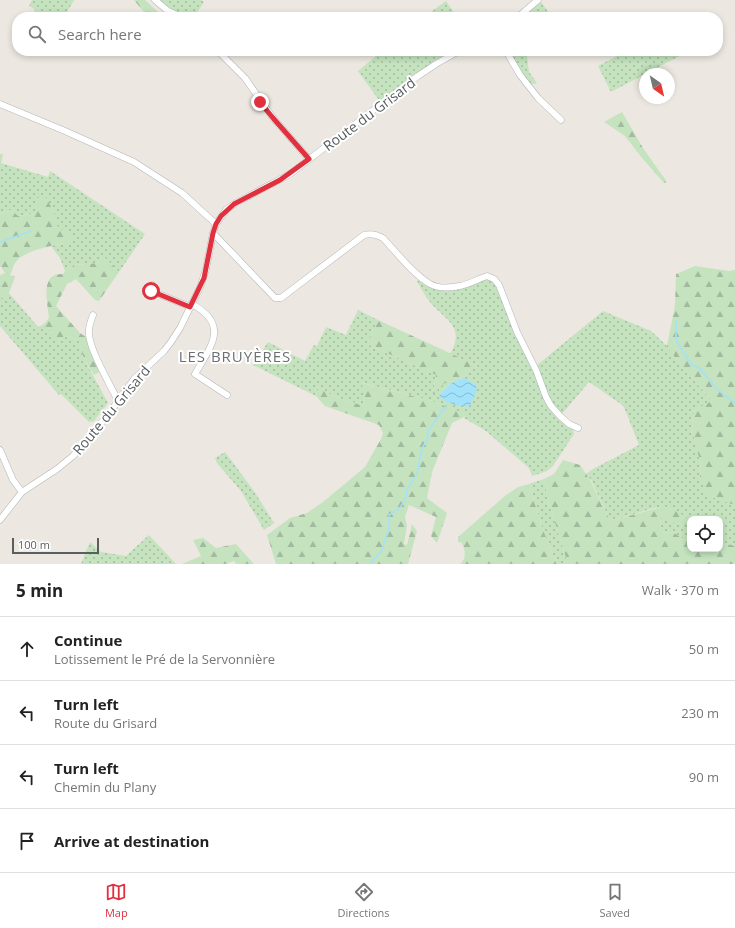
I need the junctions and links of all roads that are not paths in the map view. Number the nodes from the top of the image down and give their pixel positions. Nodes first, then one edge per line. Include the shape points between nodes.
1 (155, 0) edge
2 (538, 0) edge
3 (170, 12) edge
4 (524, 12) edge
5 (223, 56) edge
6 (450, 56) edge
7 (509, 56) edge
8 (0, 104) edge
9 (561, 120) dead end
10 (309, 159) junction
11 (216, 224) junction
12 (213, 233) junction
13 (152, 285) dead end
14 (191, 306) junction
15 (93, 315) dead end
16 (227, 395) dead end
17 (118, 401) junction
18 (578, 428) dead end
19 (0, 450) edge
20 (22, 492) junction
21 (0, 520) edge

1 - 3 street
2 - 4 street
5 - 10 street via 245,78 269,114
6 - 10 street, Route du Grisard via 418,76
7 - 9 street via 538,98
8 - 11 street via 134,162 182,193
10 - 11 street, Route du Grisard via 280,180 234,204
11 - 12 street, Route du Grisard
12 - 14 street, Route du Grisard via 204,278
12 - 18 street via 275,298 281,298 370,233 382,238 430,284 448,288 487,276 494,279 499,285 517,332 551,406 569,424
13 - 14 street via 151,291
14 - 16 street via 200,309 209,317 215,334 212,345 195,374
14 - 17 street, Route du Grisard via 164,351 134,379
15 - 17 street via 89,338
17 - 20 street, Route du Grisard via 66,463
19 - 20 street via 13,480
20 - 21 street, Route du Grisard

